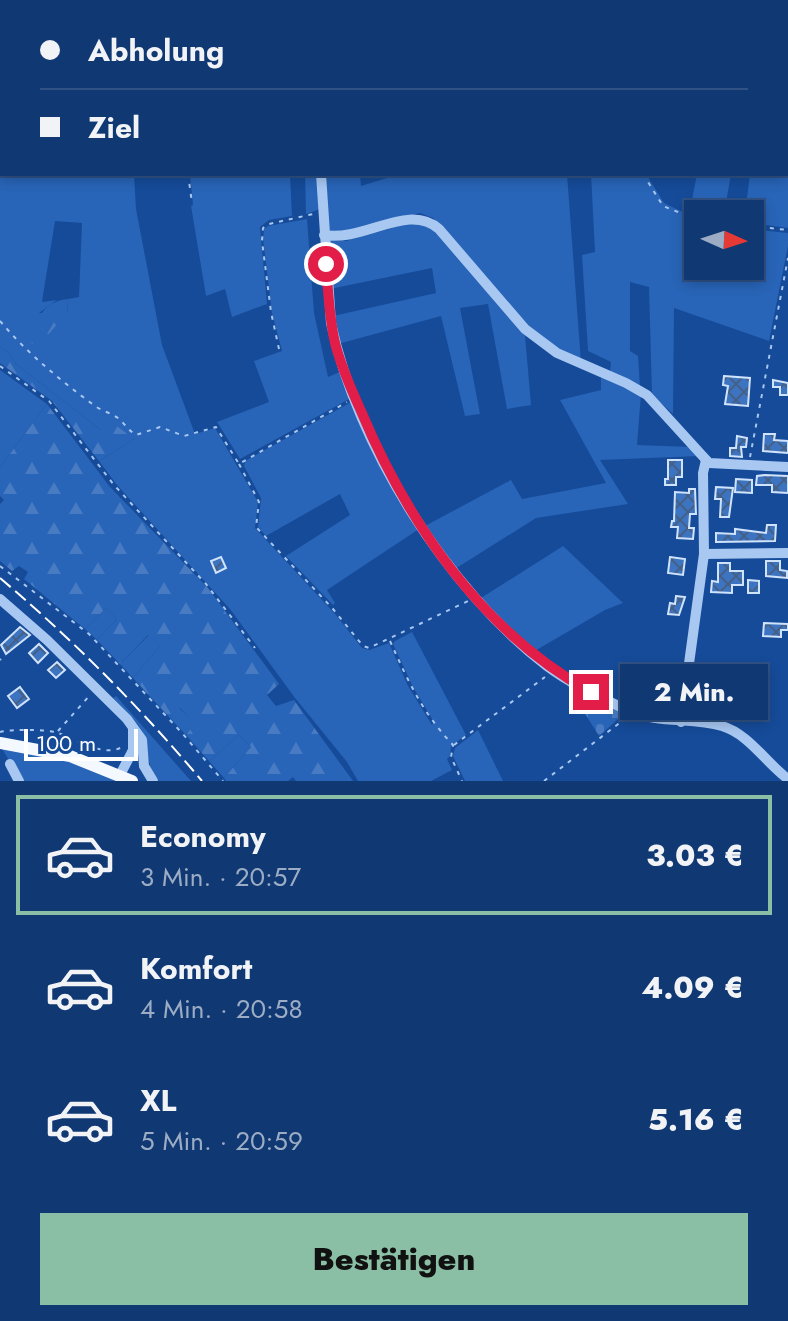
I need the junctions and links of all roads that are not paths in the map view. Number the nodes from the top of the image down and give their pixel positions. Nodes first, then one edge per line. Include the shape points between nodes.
1 (321, 176) edge
2 (324, 235) junction
3 (706, 460) junction
4 (788, 467) edge
5 (788, 553) edge
6 (704, 554) junction
7 (0, 599) edge
8 (681, 722) junction
9 (131, 725) junction
10 (1, 739) edge
11 (143, 759) junction
12 (10, 764) dead end
13 (126, 778) edge
14 (788, 779) edge
15 (19, 781) edge
16 (153, 781) edge

1 - 2 street
2 - 3 street via 351,235 408,218 428,220 525,329 557,353 647,395
2 - 8 street via 335,345 392,478 437,551 515,640 550,668 631,712
3 - 4 street
3 - 6 street
5 - 6 street
6 - 8 street
7 - 9 street
8 - 14 street via 724,727 740,735
9 - 11 street via 142,740
9 - 13 street via 133,750
10 - 13 main road via 70,756
11 - 13 street
11 - 16 street
12 - 15 street

